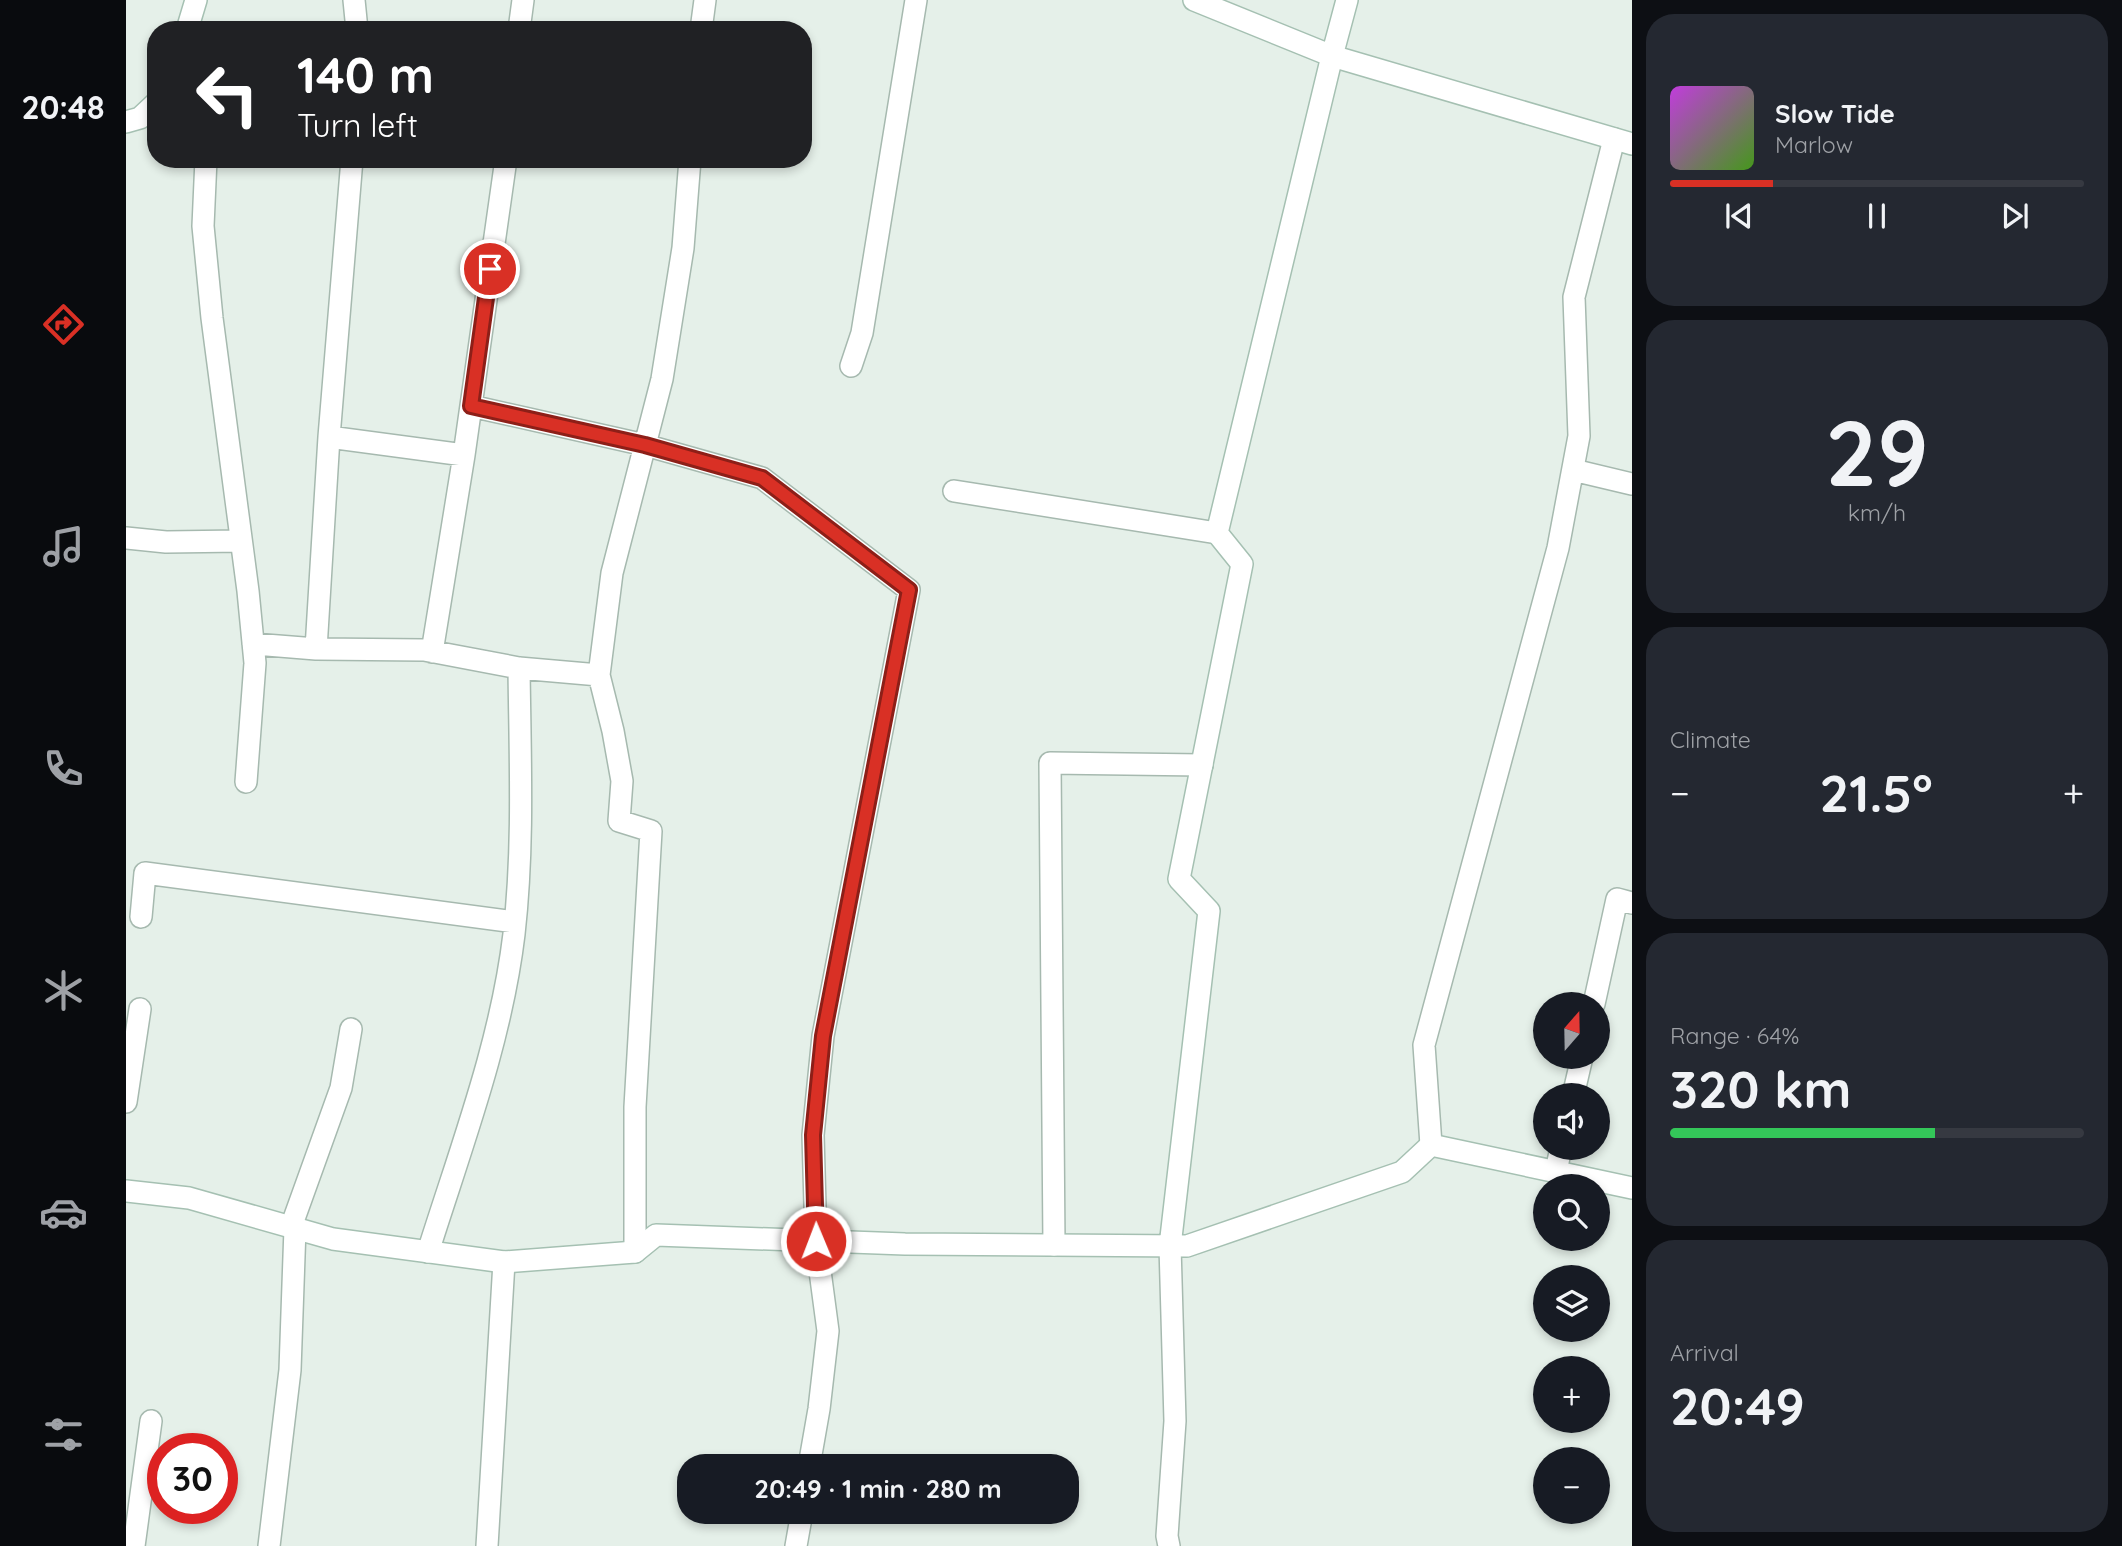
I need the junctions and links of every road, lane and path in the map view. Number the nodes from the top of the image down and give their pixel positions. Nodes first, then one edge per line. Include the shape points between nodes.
1 (197, 0) edge
2 (354, 0) edge
3 (523, 0) edge
4 (705, 0) edge
5 (916, 0) edge
6 (1194, 0) edge
7 (1348, 0) edge
8 (190, 21) edge
9 (200, 21) edge
10 (356, 21) edge
11 (520, 21) edge
12 (702, 21) edge
13 (1332, 56) junction
14 (147, 111) edge
15 (126, 122) edge
16 (1623, 141) edge
17 (206, 168) edge
18 (351, 168) edge
19 (505, 168) edge
20 (689, 168) edge
21 (851, 366) dead end
22 (471, 406) junction
23 (329, 437) junction
24 (645, 445) junction
25 (464, 455) junction
26 (1573, 470) junction
27 (1632, 484) edge
28 (954, 491) dead end
29 (1217, 533) junction
30 (126, 538) edge
31 (241, 541) junction
32 (253, 643) junction
33 (316, 649) junction
34 (432, 652) junction
35 (519, 668) junction
36 (599, 675) junction
37 (1202, 765) junction
38 (246, 782) dead end
39 (1632, 903) edge
40 (141, 917) dead end
41 (515, 922) junction
42 (1597, 992) edge
43 (141, 1009) dead end
44 (351, 1029) dead end
45 (126, 1102) edge
46 (1431, 1145) junction
47 (1558, 1160) edge
48 (1556, 1171) junction
49 (1632, 1188) edge
50 (126, 1191) edge
51 (293, 1228) junction
52 (816, 1241) junction
53 (1054, 1245) junction
54 (1170, 1246) junction
55 (428, 1252) junction
56 (635, 1252) junction
57 (504, 1262) junction
58 (151, 1421) dead end
59 (811, 1454) edge
60 (800, 1524) edge
61 (134, 1546) edge
62 (269, 1546) edge
63 (487, 1546) edge
64 (796, 1546) edge
65 (1169, 1546) edge

1 - 8 street
1 - 9 street
2 - 10 street
3 - 11 street
4 - 12 street
5 - 21 street via 862,333
6 - 13 street
7 - 13 street
13 - 16 street
13 - 29 street
14 - 15 street
16 - 26 street via 1574,297 1578,436
17 - 31 street via 203,226
18 - 23 street
19 - 22 street
20 - 24 street via 683,248 662,379
22 - 24 street
22 - 25 street
23 - 25 street
23 - 33 street
24 - 36 street via 612,573
24 - 52 street via 762,478 909,590 823,1036 813,1135
25 - 34 street
26 - 27 street
26 - 46 street via 1558,548 1424,1045
28 - 29 street
29 - 37 street via 1242,564
30 - 31 street
31 - 32 street
32 - 33 street
32 - 38 street
33 - 34 street
34 - 35 street
35 - 36 street
35 - 41 street via 521,822
36 - 56 street via 622,781 619,821 651,831 635,1107
37 - 53 street via 1050,763
37 - 54 street via 1179,879 1209,911
39 - 42 street via 1617,899
40 - 41 street via 145,873
41 - 55 street via 491,1051
43 - 45 street
44 - 51 street via 341,1088
46 - 48 street
46 - 54 street via 1402,1172 1187,1246
47 - 48 street
48 - 49 street
50 - 51 street via 189,1198
51 - 55 street via 333,1239
51 - 62 street via 289,1370
52 - 53 street
52 - 56 street via 656,1236
52 - 59 street via 828,1331
53 - 54 street
54 - 65 street via 1175,1421
55 - 57 street
56 - 57 street
57 - 63 street
58 - 61 street
60 - 64 street

